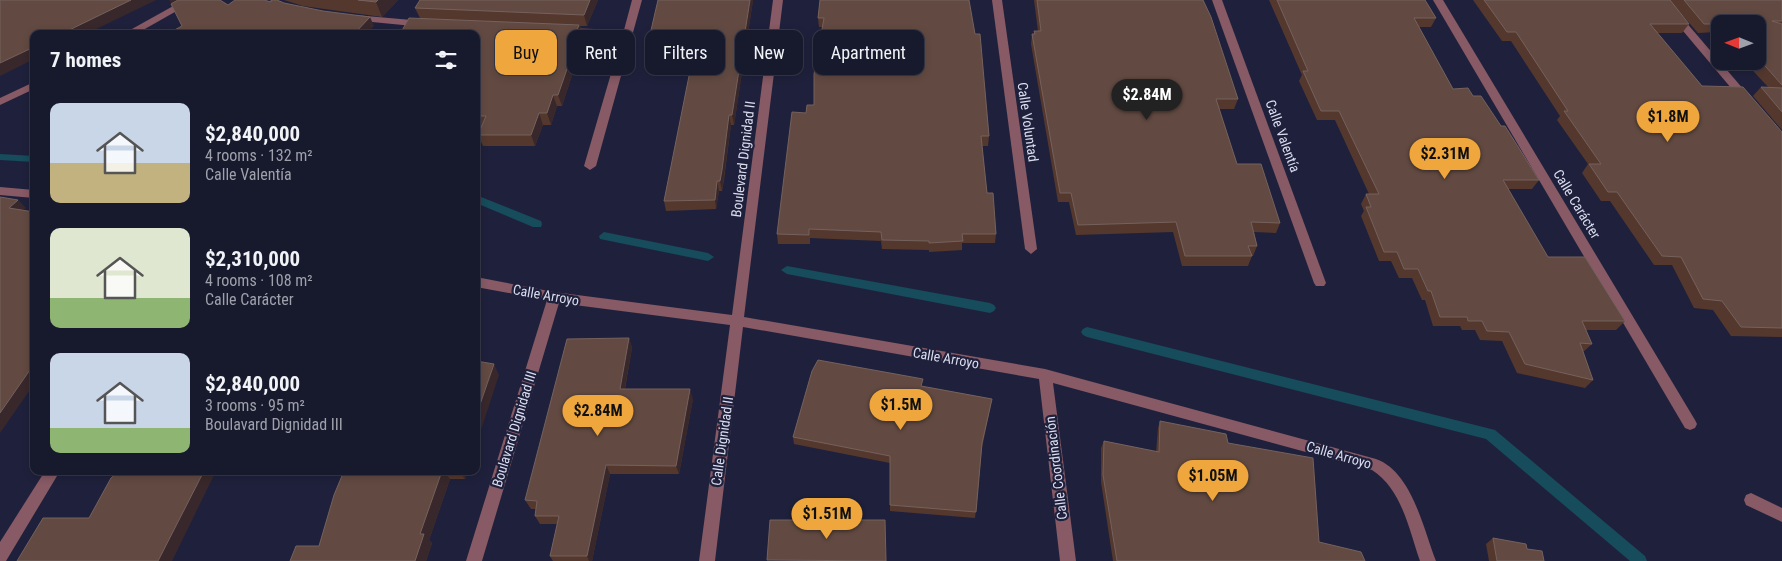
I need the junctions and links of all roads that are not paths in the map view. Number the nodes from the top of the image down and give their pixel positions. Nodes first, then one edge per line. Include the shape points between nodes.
1 (191, 0) edge
2 (637, 0) edge
3 (778, 0) edge
4 (996, 0) edge
5 (1217, 0) edge
6 (1438, 0) edge
7 (1662, 0) edge
8 (348, 17) edge
9 (386, 22) junction
10 (434, 24) edge
11 (135, 30) edge
12 (380, 30) edge
13 (629, 30) edge
14 (616, 75) edge
15 (30, 86) edge
16 (0, 102) edge
17 (1757, 111) edge
18 (590, 166) dead end
19 (0, 190) edge
20 (30, 194) edge
21 (1031, 249) dead end
22 (480, 283) edge
23 (1320, 283) dead end
24 (554, 297) junction
25 (738, 321) junction
26 (1045, 375) junction
27 (1690, 424) dead end
28 (51, 475) edge
29 (1751, 500) dead end
30 (1782, 515) edge
31 (0, 556) edge
32 (474, 561) edge
33 (707, 561) edge
34 (1068, 561) edge
35 (1428, 561) edge

1 - 11 street
2 - 13 street
3 - 25 street, Boulevard Dignidad II
4 - 21 street, Calle Voluntad
5 - 23 street, Calle Valentía
6 - 27 street, Calle Carácter
7 - 17 street
8 - 9 street
9 - 10 street
9 - 12 street
14 - 18 street
15 - 16 street
19 - 20 street
22 - 24 street, Calle Arroyo
24 - 25 street, Calle Arroyo
24 - 32 street, Boulavard Dignidad III
25 - 26 street, Calle Arroyo
25 - 33 street, Calle Dignidad II
26 - 34 street, Calle Coordinación
26 - 35 street, Calle Arroyo via 1376,464 1390,473 1400,486
28 - 31 street
29 - 30 street

